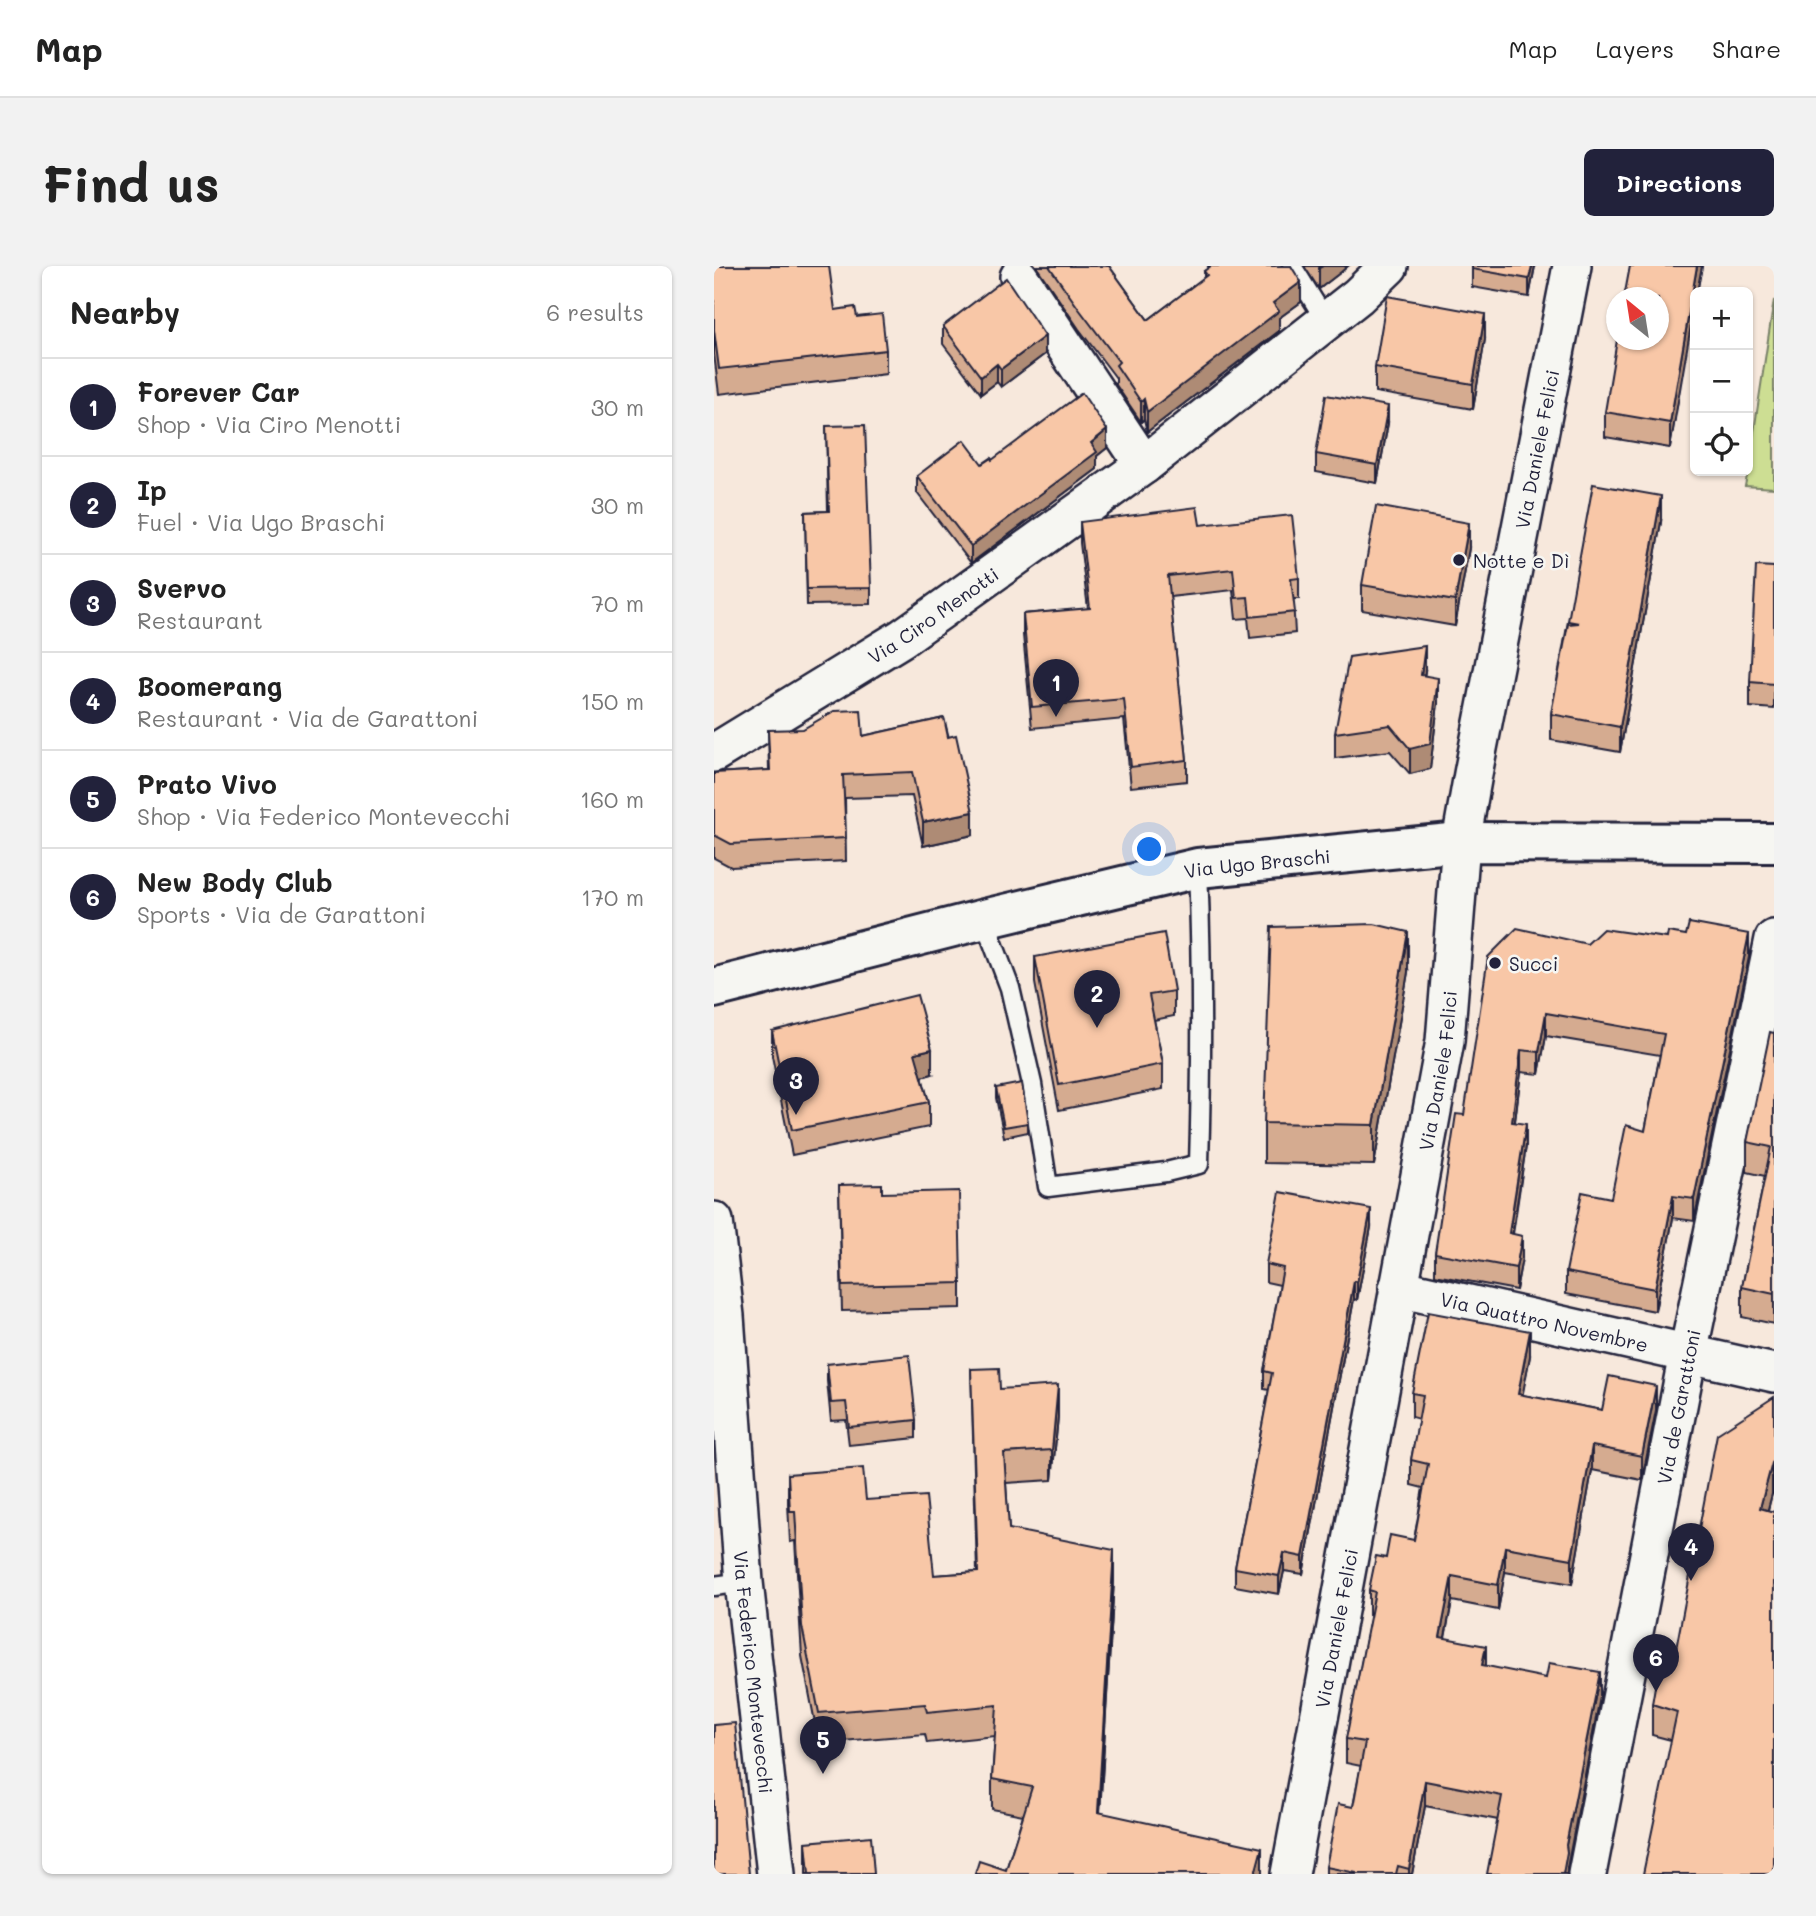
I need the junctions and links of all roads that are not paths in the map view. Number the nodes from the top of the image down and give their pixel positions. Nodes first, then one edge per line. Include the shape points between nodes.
1 (1292, 266) edge
2 (1389, 266) edge
3 (1573, 266) edge
4 (1019, 277) dead end
5 (1326, 321) junction
6 (1144, 465) junction
7 (714, 753) edge
8 (1461, 842) junction
9 (1774, 844) edge
10 (1198, 868) junction
11 (984, 919) junction
12 (1774, 939) edge
13 (714, 988) edge
14 (714, 1221) edge
15 (1398, 1288) junction
16 (720, 1317) edge
17 (1688, 1354) junction
18 (1774, 1373) edge
19 (729, 1584) edge
20 (776, 1874) edge
21 (1290, 1874) edge
22 (1587, 1874) edge

1 - 5 lane
2 - 5 street, Via Ciro Menotti
3 - 8 street, Via Daniele Felici
4 - 6 street
5 - 6 street, Via Ciro Menotti
6 - 7 street, Via Ciro Menotti via 902,638
8 - 9 main road, Via Ugo Braschi
8 - 10 main road, Via Ugo Braschi
8 - 15 street, Via Daniele Felici via 1445,1041
10 - 11 main road, Via Ugo Braschi
10 - 11 lane via 1199,1164 1166,1172 1048,1187 1032,1084 1010,988
11 - 13 main road, Via Ugo Braschi
12 - 17 street, Via de Garattoni
14 - 16 street, Via Federico Montevecchi
15 - 17 street, Via Quattro Novembre
15 - 21 street, Via Daniele Felici
16 - 19 street, Via Federico Montevecchi
17 - 18 street, Via Quattro Novembre
17 - 22 street, Via de Garattoni
19 - 20 street, Via Federico Montevecchi

